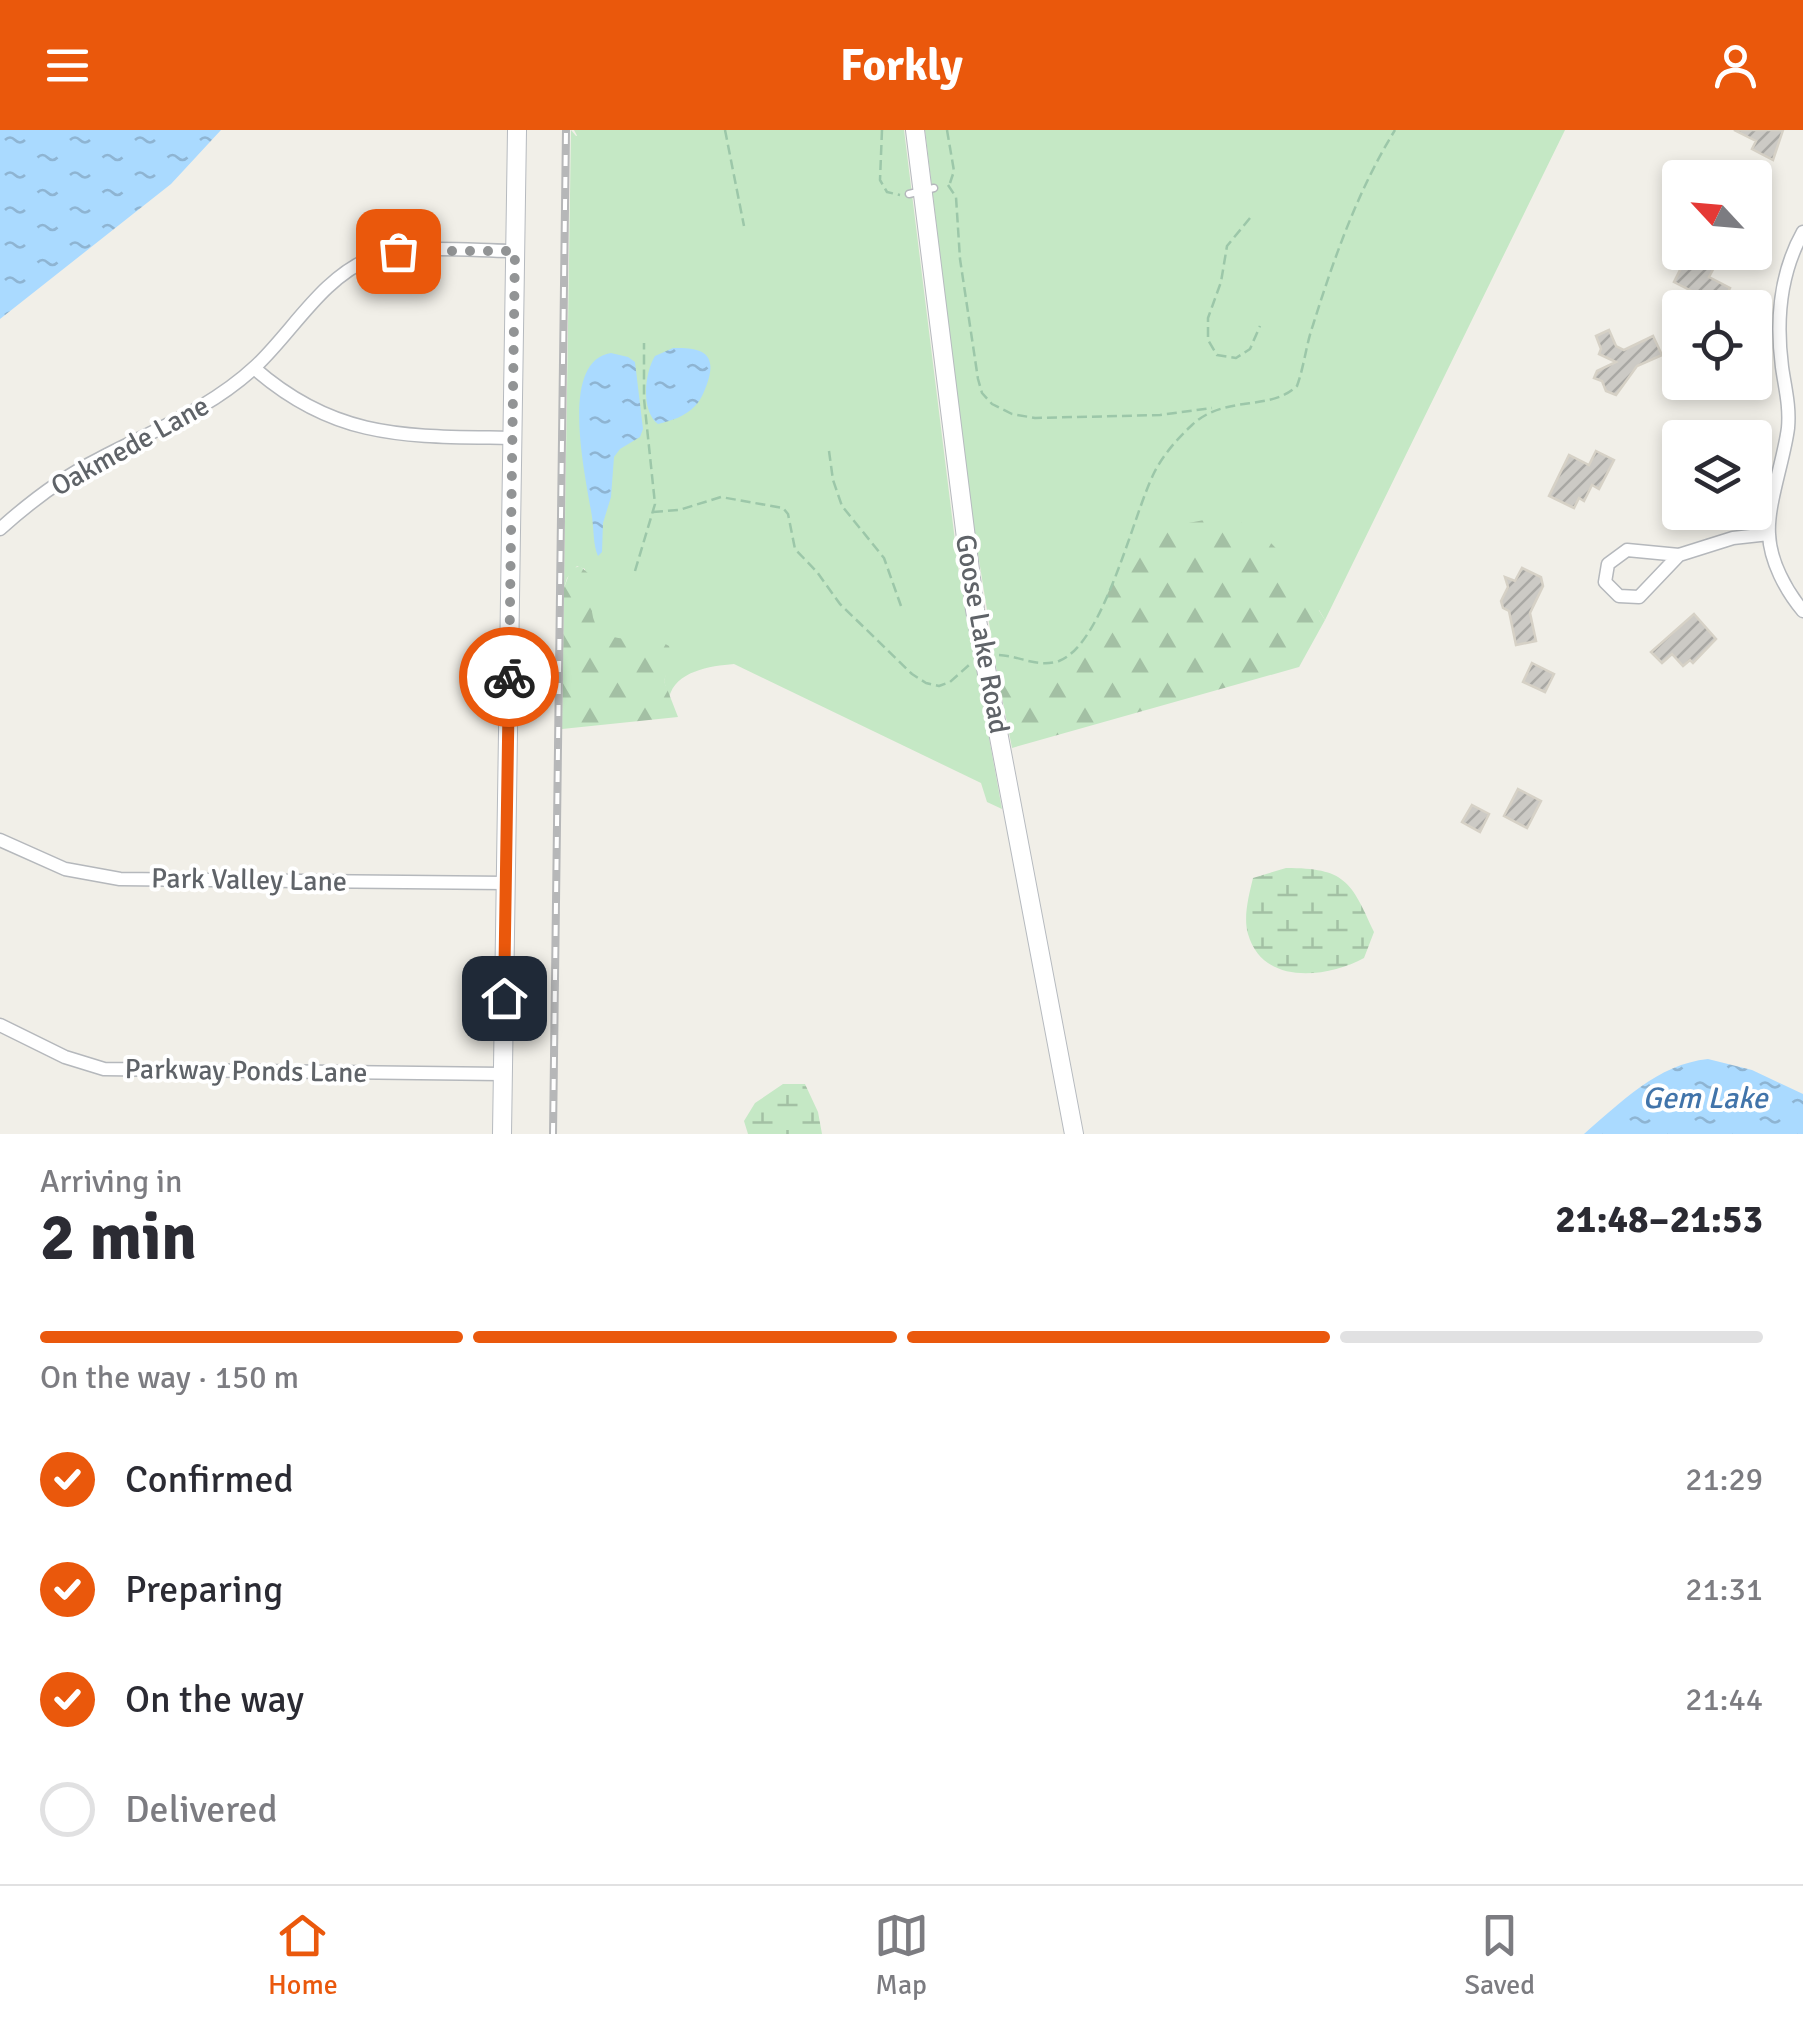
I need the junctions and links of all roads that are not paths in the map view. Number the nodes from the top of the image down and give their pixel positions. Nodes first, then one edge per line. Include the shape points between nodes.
1 (517, 130) edge
2 (915, 130) edge
3 (1803, 232) edge
4 (515, 251) junction
5 (254, 368) junction
6 (513, 438) junction
7 (0, 529) edge
8 (1768, 534) junction
9 (1679, 555) junction
10 (1803, 611) edge
11 (0, 840) edge
12 (506, 883) junction
13 (0, 1025) edge
14 (502, 1074) junction
15 (502, 1134) edge
16 (1074, 1134) edge

1 - 4 street
2 - 16 street, Goose Lake Road via 962,516
3 - 8 street via 1787,269 1780,311 1789,409
4 - 5 street, Oakmede Lane via 398,251 373,258 338,278
4 - 6 street
5 - 6 street via 317,412 372,431
5 - 7 street, Oakmede Lane via 209,404 96,460
6 - 12 street
8 - 9 street
8 - 10 street via 1780,573
9 - 9 street via 1626,550 1608,564 1605,582 1618,596 1639,597
11 - 12 street, Park Valley Lane via 65,869 120,879
12 - 14 street
13 - 14 street, Parkway Ponds Lane via 104,1069
14 - 15 street

